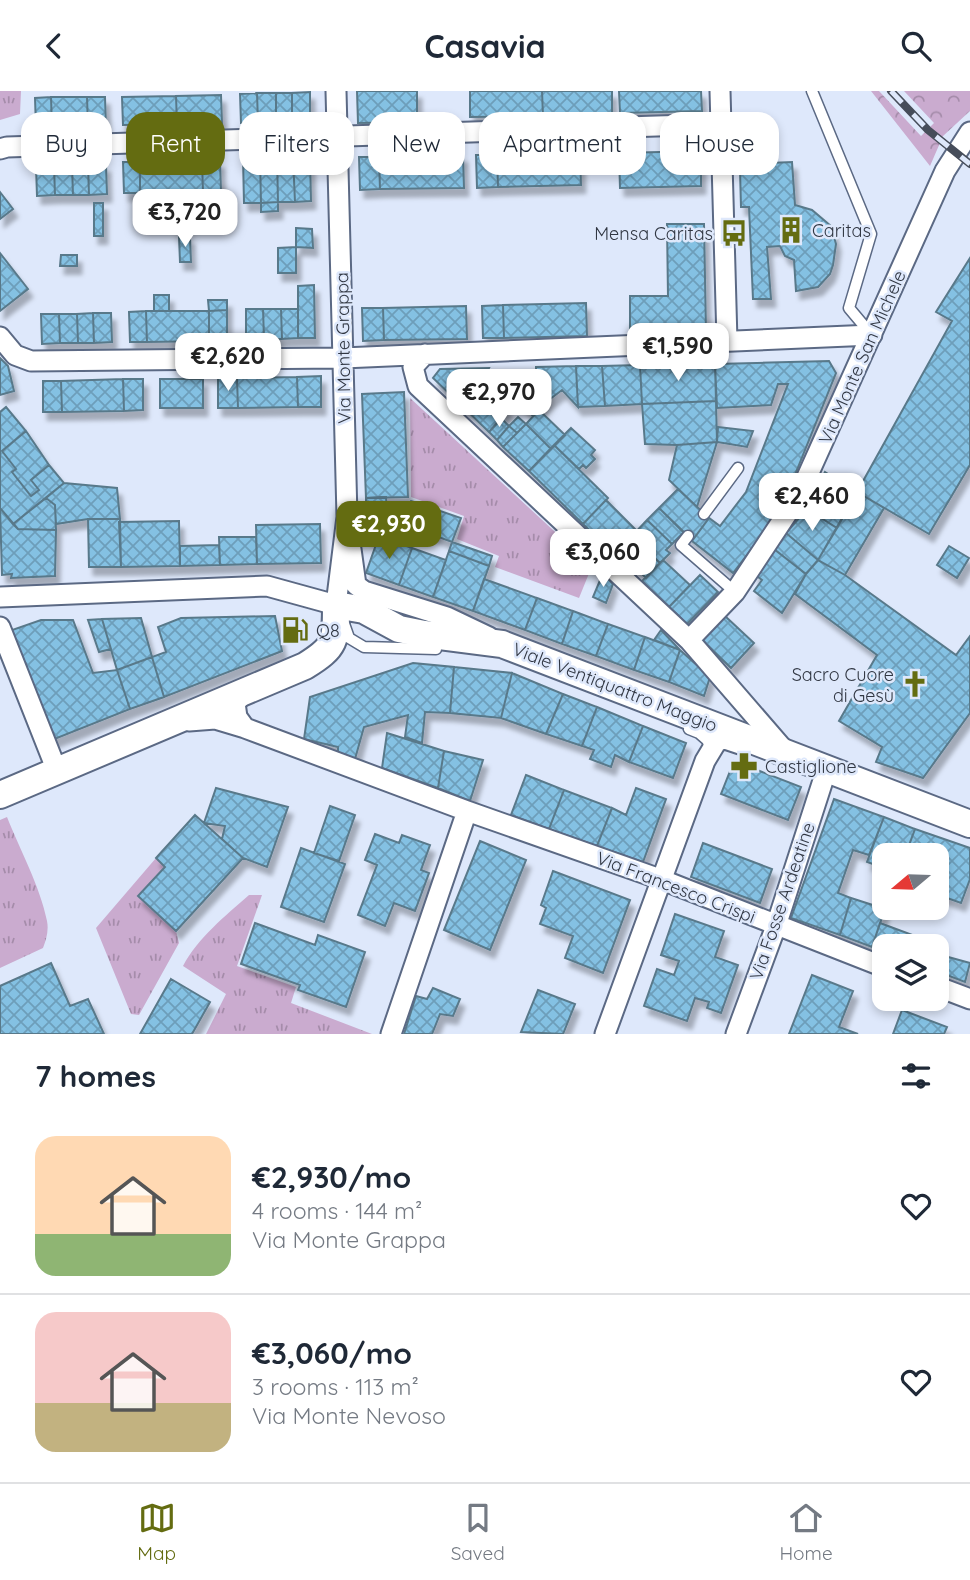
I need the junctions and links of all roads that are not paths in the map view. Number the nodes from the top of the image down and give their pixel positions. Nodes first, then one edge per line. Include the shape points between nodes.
1 (336, 91) edge
2 (720, 91) edge
3 (812, 91) edge
4 (336, 112) edge
5 (720, 112) edge
6 (660, 126) edge
7 (970, 132) edge
8 (354, 135) edge
9 (239, 139) edge
10 (0, 149) edge
11 (338, 175) edge
12 (722, 175) edge
13 (872, 335) junction
14 (0, 337) edge
15 (727, 341) junction
16 (425, 354) junction
17 (343, 358) junction
18 (738, 468) dead end
19 (704, 514) dead end
20 (347, 517) junction
21 (688, 536) dead end
22 (735, 592) junction
23 (0, 597) edge
24 (336, 605) junction
25 (0, 627) edge
26 (689, 640) junction
27 (452, 650) dead end
28 (502, 650) junction
29 (539, 670) dead end
30 (246, 692) junction
31 (674, 723) dead end
32 (161, 727) junction
33 (245, 728) junction
34 (785, 751) junction
35 (705, 761) junction
36 (827, 768) junction
37 (57, 771) junction
38 (0, 795) edge
39 (467, 811) junction
40 (970, 824) edge
41 (660, 879) junction
42 (776, 926) junction
43 (872, 962) edge
44 (949, 991) edge
45 (970, 999) edge
46 (391, 1034) edge
47 (605, 1034) edge
48 (736, 1034) edge

1 - 4 street, Via Monte Grappa
2 - 5 street
3 - 13 lane via 871,234 849,308
6 - 8 street
7 - 13 street, Via Monte San Michele via 945,170
9 - 10 street
11 - 17 street, Via Monte Grappa
12 - 15 street
13 - 15 street
13 - 22 street, Via Monte San Michele via 799,497
14 - 17 street via 15,355 31,361
15 - 16 street
16 - 17 street
16 - 26 street via 413,367 418,386
17 - 20 street, Via Monte Grappa
18 - 19 lane
20 - 24 street, Via Monte Grappa
20 - 28 street via 356,585 447,617
21 - 22 lane via 681,545
22 - 26 street, Via Monte San Michele
23 - 24 street, Viale Ventiquattro Maggio via 267,586
24 - 27 lane via 349,638 364,647
24 - 28 main road, Viale Ventiquattro Maggio via 364,610 399,629
24 - 30 main road via 336,634 326,653
25 - 37 street
26 - 34 street
28 - 29 lane
28 - 34 main road, Viale Ventiquattro Maggio
30 - 32 main road
30 - 33 street via 235,703
31 - 35 lane via 707,740
32 - 33 street, Via Francesco Crispi via 215,719
32 - 37 main road
33 - 39 street, Via Francesco Crispi
34 - 35 street via 772,753 725,739 717,741
34 - 36 main road, Viale Ventiquattro Maggio
35 - 41 street
36 - 40 main road, Viale Ventiquattro Maggio
36 - 42 street, Via Fosse Ardeatine
37 - 38 main road
39 - 41 street, Via Francesco Crispi
39 - 46 street
41 - 42 street, Via Francesco Crispi
41 - 47 street
42 - 43 street, Via Francesco Crispi
42 - 48 street, Via Fosse Ardeatine
44 - 45 street

